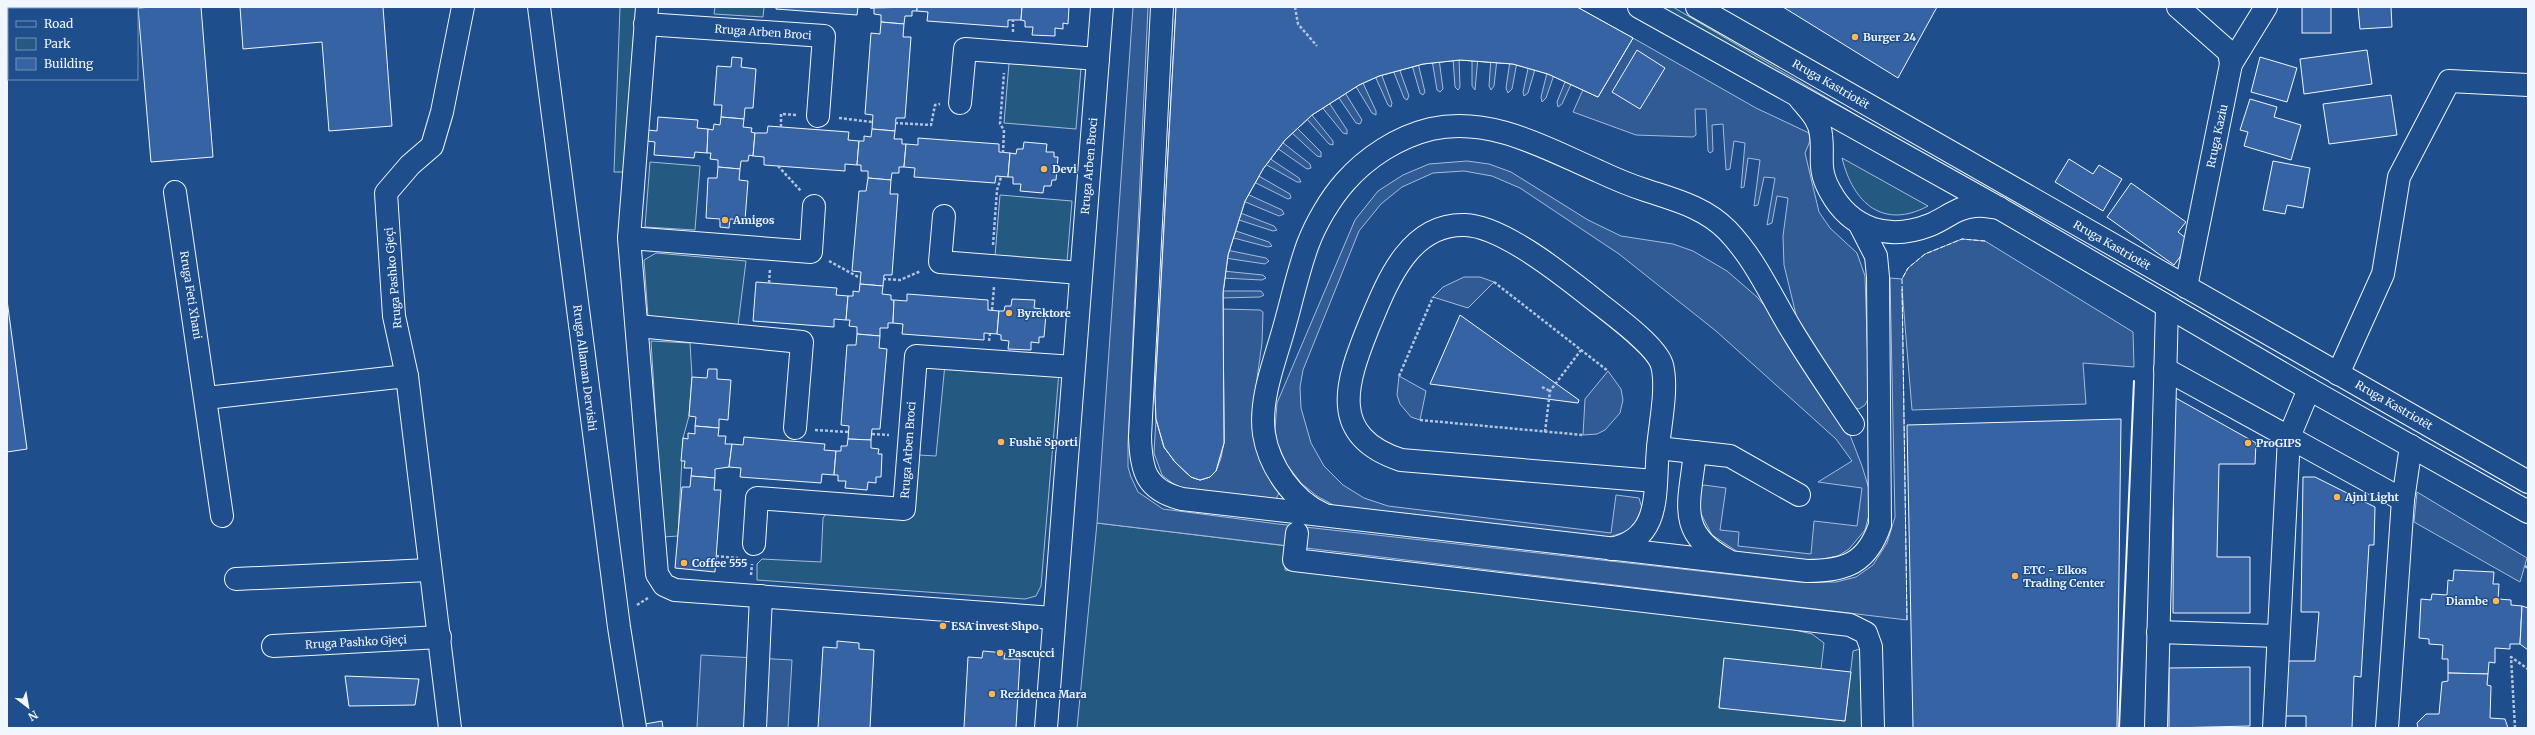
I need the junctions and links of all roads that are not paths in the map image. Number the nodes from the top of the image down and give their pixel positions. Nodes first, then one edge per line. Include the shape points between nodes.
1 (464, 7) edge
2 (540, 7) edge
3 (1102, 7) edge
4 (1162, 7) edge
5 (1639, 7) edge
6 (1697, 7) edge
7 (2178, 7) edge
8 (2266, 7) edge
9 (646, 15) edge
10 (1098, 59) junction
11 (2232, 64) junction
12 (2528, 85) edge
13 (1800, 99) junction
14 (960, 103) road end
15 (818, 116) dead end
16 (175, 192) dead end
17 (814, 206) road end
18 (1999, 208) junction
19 (944, 216) dead end
20 (1860, 225) junction
21 (1908, 231) junction
22 (629, 238) junction
23 (1081, 273) junction
24 (1878, 277) junction
25 (2186, 287) junction
26 (2167, 307) junction
27 (638, 326) junction
28 (1074, 368) junction
29 (2165, 369) junction
30 (2338, 374) junction
31 (407, 376) junction
32 (2309, 389) junction
33 (206, 398) junction
34 (1853, 424) dead end
35 (795, 428) road end
36 (2289, 438) junction
37 (2411, 446) junction
38 (1658, 448) junction
39 (1695, 452) junction
40 (1655, 481) junction
41 (2528, 482) edge
42 (1798, 495) dead end
43 (2403, 500) junction
44 (2528, 512) edge
45 (222, 516) dead end
46 (1328, 516) junction
47 (1297, 532) dead end
48 (1608, 549) junction
49 (749, 551) road end
50 (1729, 562) junction
51 (429, 570) junction
52 (236, 579) dead end
53 (761, 596) junction
54 (1054, 618) junction
55 (2158, 632) junction
56 (2278, 636) junction
57 (440, 637) junction
58 (273, 646) dead end
59 (450, 728) edge
60 (635, 728) edge
61 (755, 728) edge
62 (1046, 728) edge
63 (1873, 728) edge
64 (2156, 728) edge
65 (2274, 728) edge
66 (2387, 728) edge

1 - 31 street, Rruga Pashko Gjeçi via 432,146 410,165 386,193 394,316
2 - 60 street, Rruga Allaman Dervishi via 618,620
3 - 10 street, Rruga Arben Broci
4 - 46 street via 1140,437 1145,472 1152,485 1166,495 1182,499
5 - 13 street
6 - 25 street, Rruga Kastriotët
7 - 11 street via 2229,52
8 - 11 street, Rruga Kaziu
9 - 15 street, Rruga Arben Broci via 824,36
9 - 22 street, Rruga Arben Broci
10 - 14 street via 965,49
10 - 23 street, Rruga Arben Broci
11 - 25 street, Rruga Kaziu
12 - 30 street via 2449,81 2399,177 2383,274
13 - 18 street
13 - 20 street via 1818,124 1821,135 1820,166 1829,190 1842,210
16 - 33 street, Rruga Feti Xhani
17 - 22 street via 811,252
18 - 21 street via 1974,206 1955,211 1931,224
18 - 26 street
19 - 23 street via 940,262
20 - 21 street via 1883,232
20 - 24 street via 1876,256
21 - 24 street via 1891,246 1882,260
22 - 27 street, Rruga Arben Broci
23 - 28 street, Rruga Arben Broci
24 - 50 street via 1881,501 1880,525 1875,539 1865,553 1852,564 1839,569 1808,571
25 - 30 street, Rruga Kastriotët
26 - 29 street
26 - 32 street
27 - 35 street via 802,342
27 - 53 street, Rruga Arben Broci via 657,574 664,585 675,590
28 - 49 street, Rruga Arben Broci via 916,356 904,509 757,498
28 - 54 street, Rruga Arben Broci
29 - 36 street
29 - 55 street
30 - 41 street, Rruga Kastriotët
31 - 33 street
31 - 51 street, Rruga Pashko Gjeçi
32 - 36 street
32 - 37 street
33 - 45 street, Rruga Feti Xhani
34 - 46 street via 1792,332 1759,271 1726,229 1709,215 1678,199 1644,190 1515,135 1488,128 1432,129 1406,137 1382,150 1361,165 1343,184 1309,243 1291,303 1264,408 1264,433 1269,454 1289,486 1302,501
36 - 43 street
36 - 56 street
37 - 43 street
37 - 44 street
38 - 39 street
38 - 40 street
38 - 40 street via 1664,381 1662,363 1637,334 1571,282 1494,232 1480,226 1446,227 1428,234 1398,263 1387,281 1352,369 1348,390 1350,410 1364,440 1383,454 1401,460
39 - 42 street via 1730,456
39 - 50 street via 1689,514 1693,531 1702,544
40 - 48 street via 1652,515 1648,526 1628,545
43 - 66 street
46 - 48 street
47 - 63 street via 1294,560 1850,625 1866,632 1871,647
48 - 50 street
51 - 52 street
51 - 57 street, Rruga Pashko Gjeçi
53 - 54 street
53 - 61 street
54 - 62 street, Rruga Arben Broci
55 - 56 street
55 - 64 street
56 - 65 street
57 - 58 street, Rruga Pashko Gjeçi
57 - 59 street, Rruga Pashko Gjeçi

